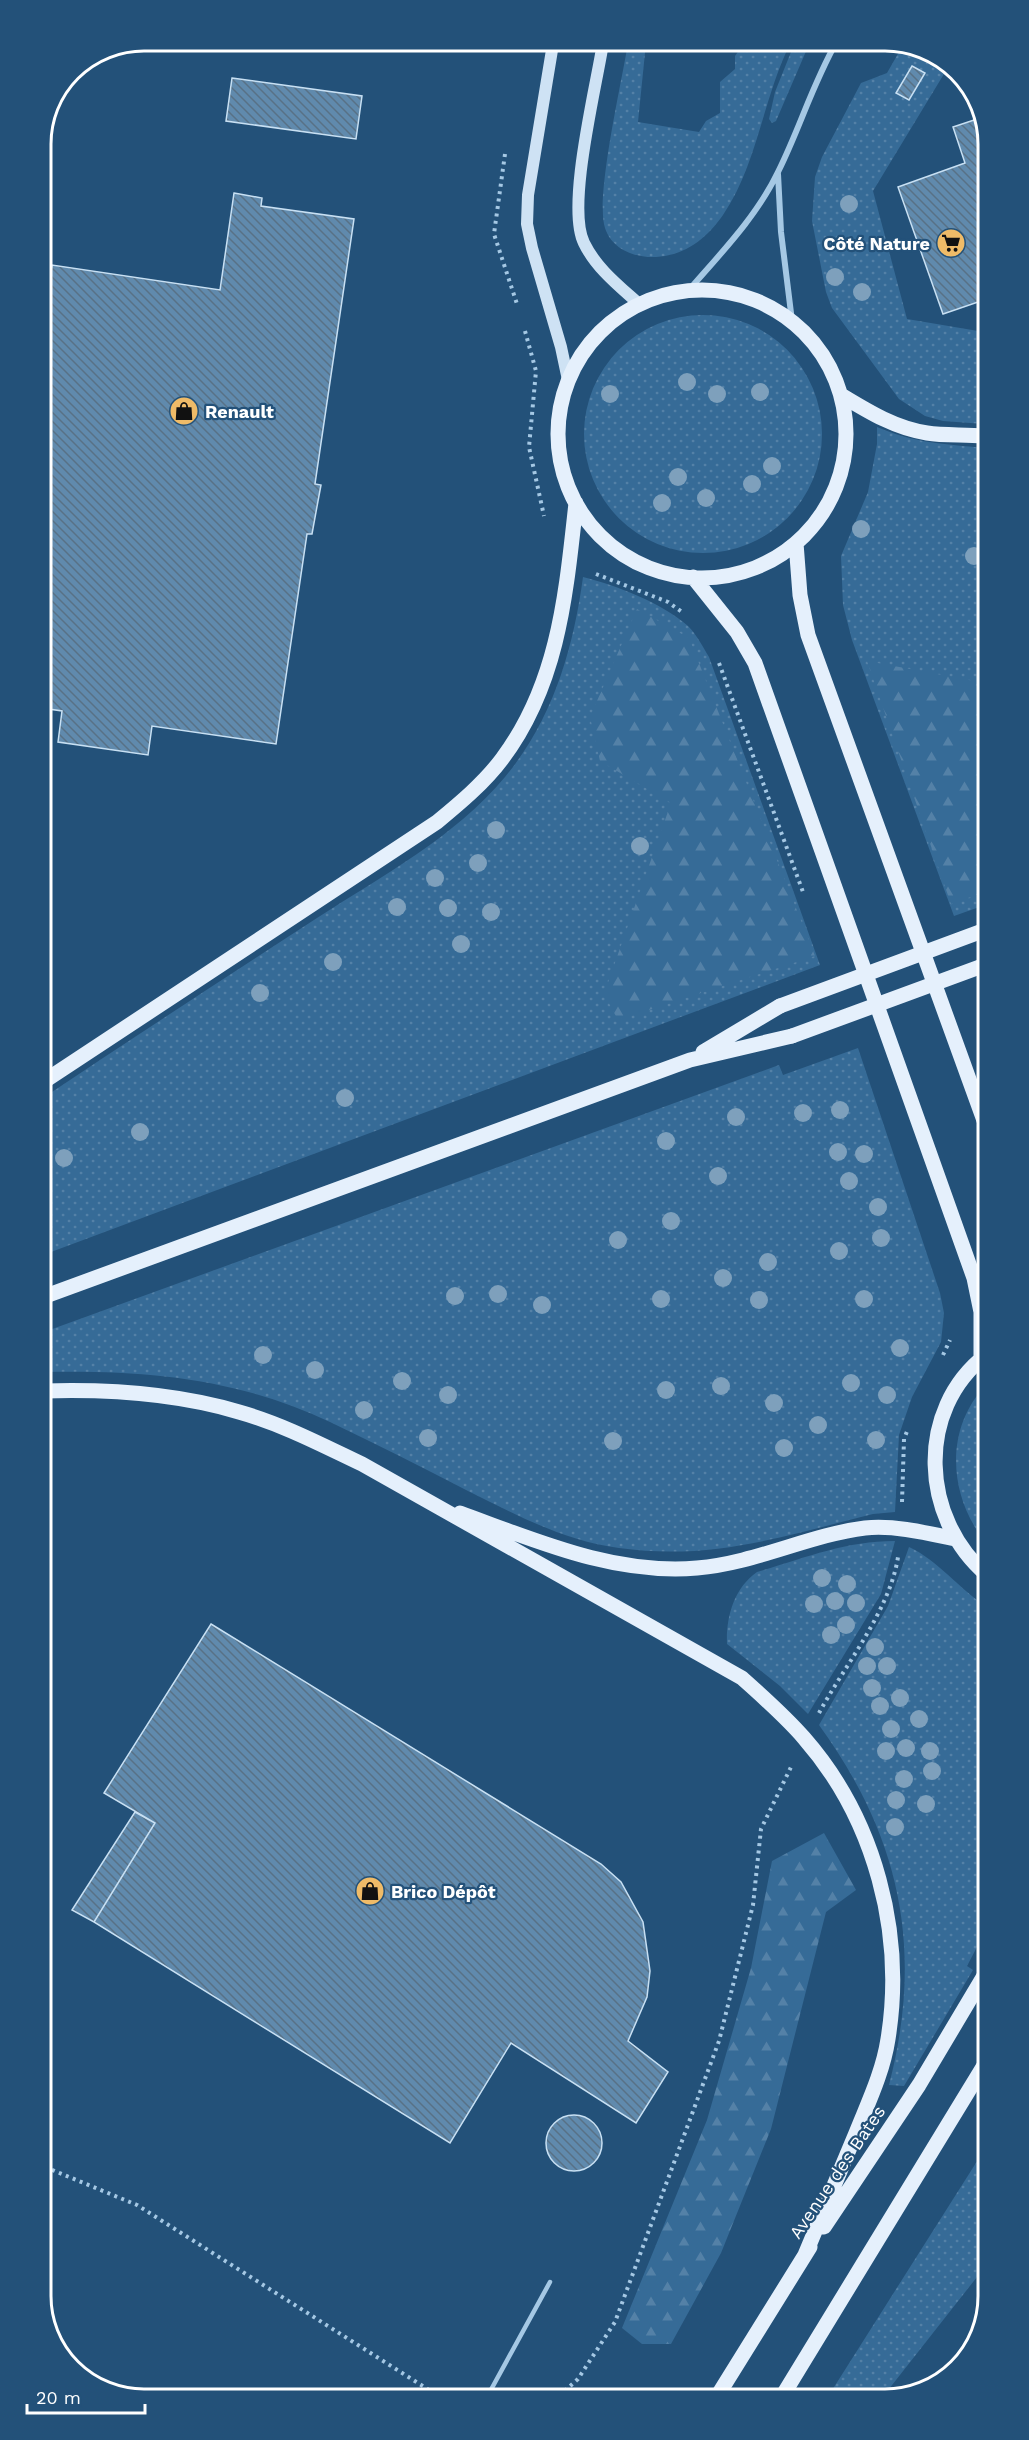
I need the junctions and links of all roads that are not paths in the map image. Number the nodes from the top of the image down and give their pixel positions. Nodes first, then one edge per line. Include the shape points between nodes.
1 (552, 51) edge
2 (602, 51) edge
3 (831, 51) edge
4 (778, 173) junction
5 (689, 290) junction
6 (639, 304) junction
7 (792, 321) junction
8 (568, 380) junction
9 (841, 395) junction
10 (978, 436) edge
11 (576, 503) junction
12 (796, 543) junction
13 (693, 577) junction
14 (978, 933) edge
15 (978, 968) edge
16 (690, 1060) junction
17 (51, 1077) edge
18 (978, 1104) edge
19 (51, 1295) edge
20 (978, 1304) edge
21 (978, 1363) edge
22 (51, 1391) edge
23 (420, 1497) junction
24 (955, 1539) junction
25 (978, 1566) edge
26 (978, 1986) edge
27 (978, 2075) edge
28 (805, 2255) junction
29 (550, 2282) dead end
30 (491, 2389) edge
31 (722, 2389) edge
32 (787, 2389) edge

1 - 8 street via 528,195 527,224
2 - 6 street via 579,185 578,224 590,255
3 - 4 street
4 - 5 street via 747,221
4 - 7 street
5 - 6 main road
5 - 7 main road via 712,290 755,300
6 - 8 main road via 596,335
7 - 9 main road via 830,367
8 - 11 main road via 559,411 558,443 563,474
9 - 10 main road via 889,423 930,434
9 - 12 main road via 846,422 840,475 830,500
11 - 13 main road via 592,527 637,563
11 - 17 main road via 556,646 542,687 526,723 502,759 474,790 437,822
12 - 13 main road via 748,570
12 - 18 main road via 808,635
13 - 20 main road via 737,632 755,663 974,1278
14 - 16 main road, bridge via 780,1006
15 - 16 main road, bridge via 792,1036
16 - 19 main road
21 - 24 main road via 950,1401 935,1450 940,1506
22 - 23 main road via 109,1389 175,1397 240,1412 362,1464
23 - 24 main road via 555,1548 602,1562 647,1568 696,1568 746,1561 866,1528 903,1529
23 - 28 main road via 742,1678 805,1739 860,1827 875,1866 890,1929 894,1978 888,2040 876,2085
24 - 25 main road
26 - 28 main road, Avenue des Bates via 919,2085
27 - 32 main road
28 - 31 main road, Avenue des Bates
29 - 30 lane

